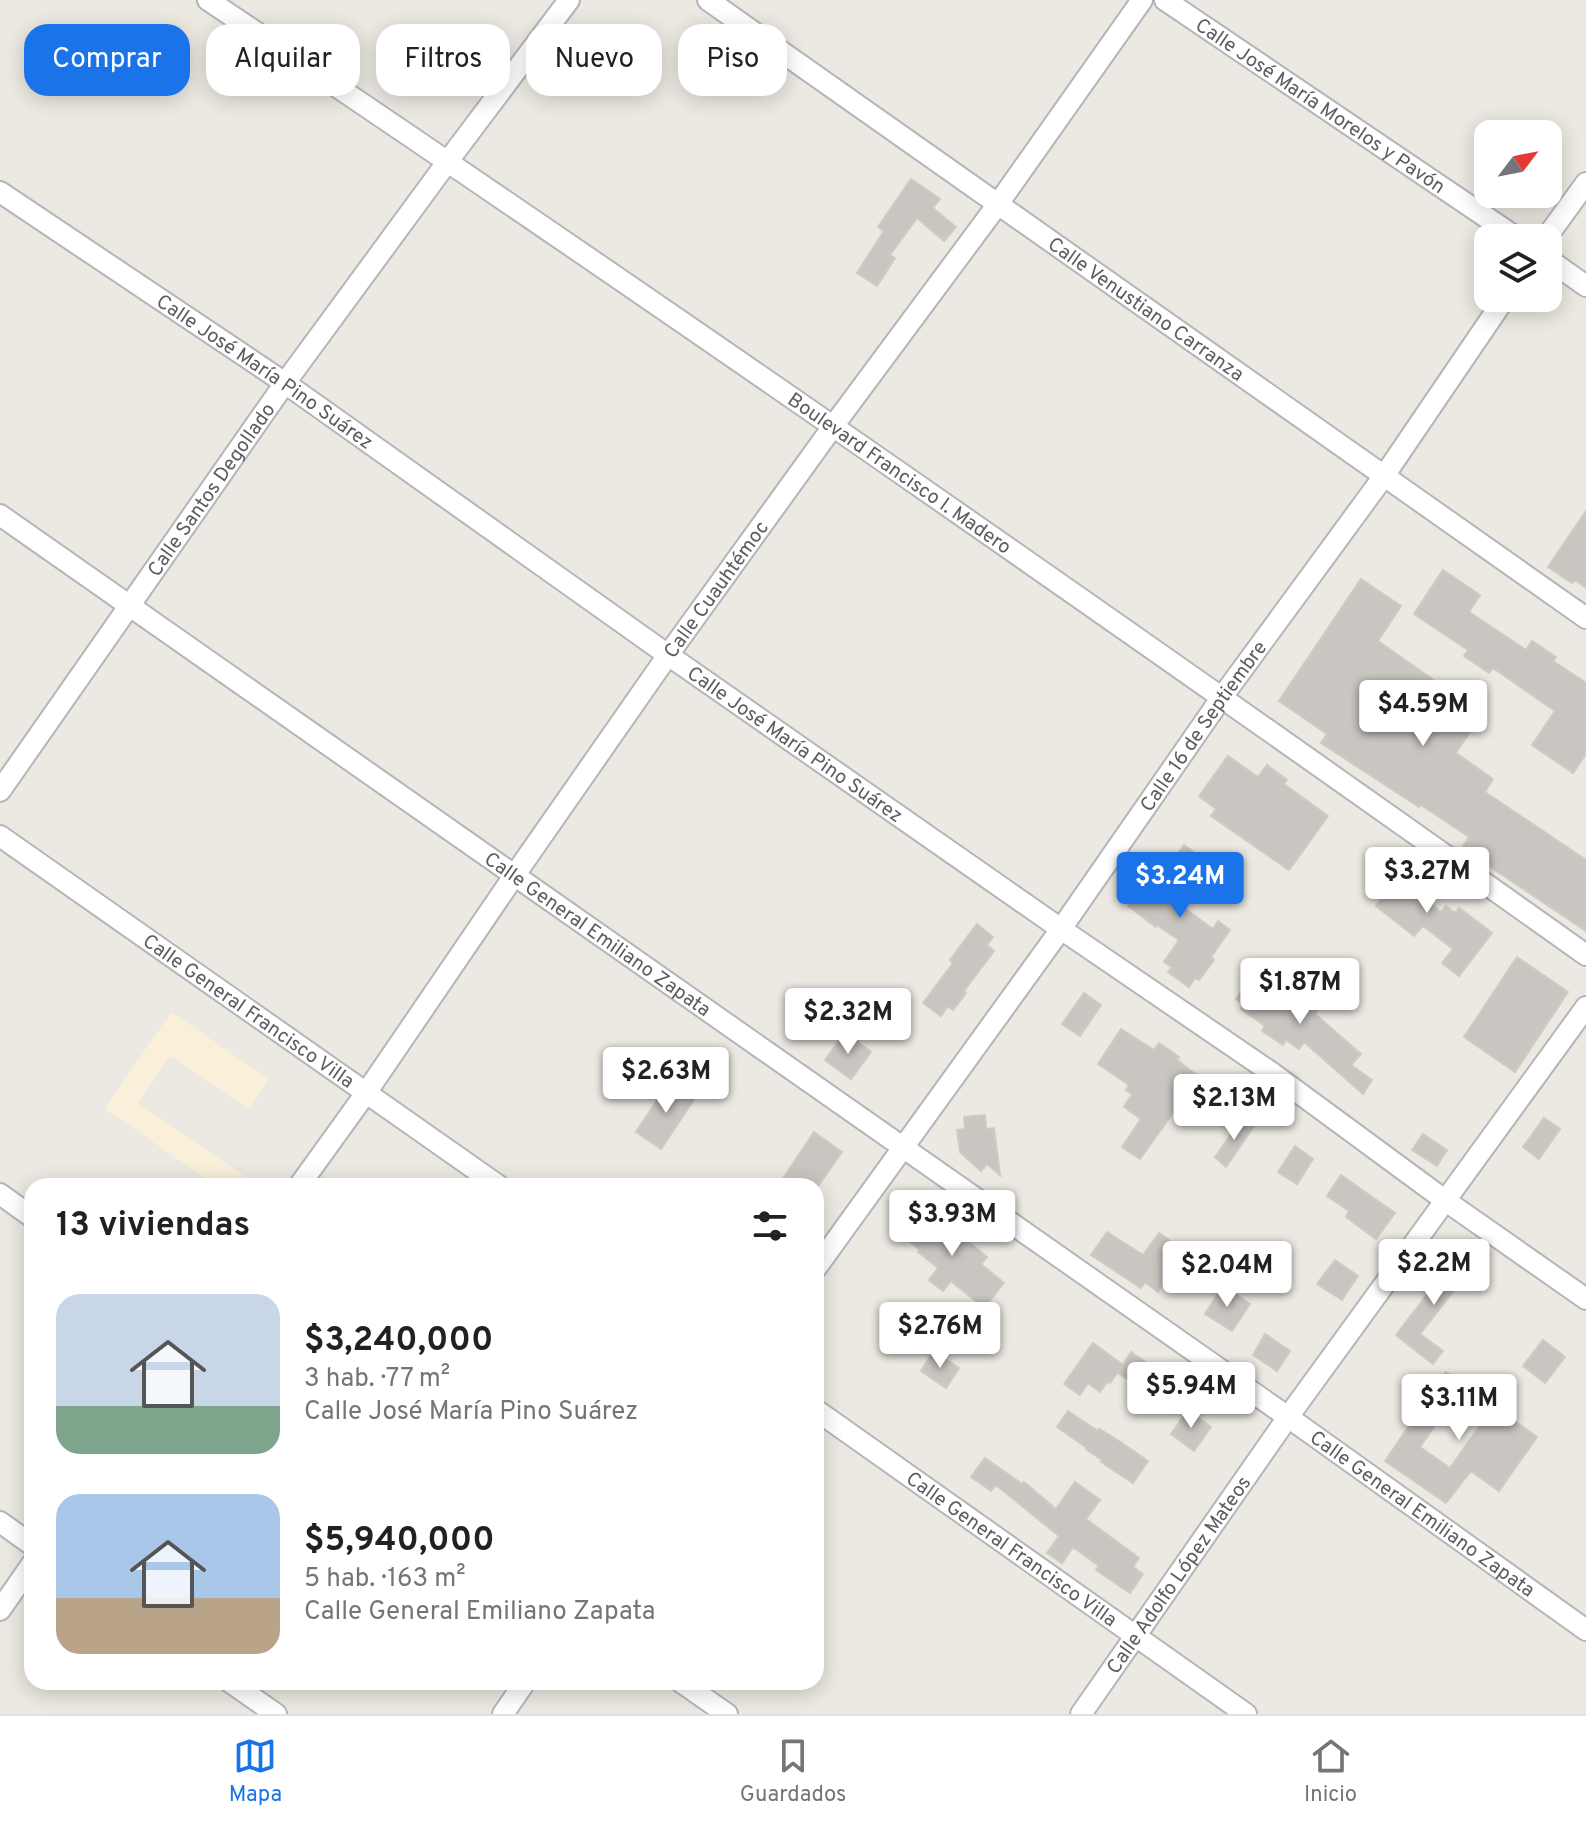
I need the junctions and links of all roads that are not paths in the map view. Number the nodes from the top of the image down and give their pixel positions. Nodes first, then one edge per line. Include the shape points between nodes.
1 (208, 0) edge
2 (569, 0) edge
3 (708, 0) edge
4 (1142, 0) edge
5 (1165, 0) edge
6 (448, 161) junction
7 (1586, 183) edge
8 (0, 192) edge
9 (998, 204) junction
10 (1496, 224) edge
11 (1556, 224) edge
12 (1562, 269) edge
13 (1586, 286) edge
14 (1495, 312) edge
15 (285, 383) junction
16 (834, 425) junction
17 (1384, 476) junction
18 (0, 515) edge
19 (131, 606) junction
20 (1586, 618) edge
21 (668, 655) junction
22 (1222, 697) junction
23 (0, 791) edge
24 (0, 836) edge
25 (514, 876) junction
26 (1061, 929) junction
27 (1586, 955) edge
28 (1586, 1007) edge
29 (366, 1093) junction
30 (903, 1148) junction
31 (305, 1178) edge
32 (488, 1178) edge
33 (0, 1194) edge
34 (1446, 1201) junction
35 (24, 1211) edge
36 (824, 1257) edge
37 (1586, 1299) edge
38 (824, 1416) edge
39 (1288, 1417) junction
40 (0, 1522) edge
41 (24, 1539) edge
42 (24, 1576) edge
43 (0, 1610) edge
44 (1586, 1630) edge
45 (1135, 1637) junction
46 (242, 1690) edge
47 (520, 1690) edge
48 (692, 1690) edge
49 (276, 1714) edge
50 (503, 1714) edge
51 (727, 1714) edge
52 (1081, 1714) edge
53 (1246, 1714) edge

1 - 6 street, Boulevard Francisco I. Madero
2 - 6 street, Calle Santos Degollado
3 - 9 street, Calle Venustiano Carranza
4 - 9 street, Calle Cuauhtémoc
5 - 10 street, Calle José María Morelos y Pavón
6 - 15 street, Calle Santos Degollado
6 - 16 street, Boulevard Francisco I. Madero
7 - 11 street
8 - 15 street, Calle José María Pino Suárez
9 - 16 street, Calle Cuauhtémoc
9 - 17 street, Calle Venustiano Carranza
12 - 13 street
14 - 17 street, Calle 16 de Septiembre
15 - 19 street, Calle Santos Degollado
15 - 21 street, Calle José María Pino Suárez
16 - 21 street, Calle Cuauhtémoc
16 - 22 street, Boulevard Francisco I. Madero
17 - 20 street, Calle Venustiano Carranza
17 - 22 street, Calle 16 de Septiembre
18 - 19 street, Calle General Emiliano Zapata
19 - 23 street, Calle Santos Degollado
19 - 25 street, Calle General Emiliano Zapata
21 - 25 street, Calle Cuauhtémoc
21 - 26 street, Calle José María Pino Suárez
22 - 26 street, Calle 16 de Septiembre
22 - 27 street, Boulevard Francisco I. Madero
24 - 29 street, Calle General Francisco Villa
25 - 29 street, Calle Cuauhtémoc
25 - 30 street, Calle General Emiliano Zapata
26 - 30 street, Calle 16 de Septiembre
26 - 34 street, Calle José María Pino Suárez via 1272,1073
28 - 34 street, Calle Adolfo López Mateos
29 - 31 street, Calle Cuauhtémoc
29 - 32 street, Calle General Francisco Villa
30 - 36 street, Calle 16 de Septiembre
30 - 39 street, Calle General Emiliano Zapata
33 - 35 street
34 - 37 street, Calle José María Pino Suárez
34 - 39 street, Calle Adolfo López Mateos
38 - 45 street, Calle General Francisco Villa
39 - 44 street, Calle General Emiliano Zapata
39 - 45 street, Calle Adolfo López Mateos
40 - 41 street
42 - 43 street
45 - 52 street, Calle Adolfo López Mateos
45 - 53 street, Calle General Francisco Villa
46 - 49 street
47 - 50 street
48 - 51 street

